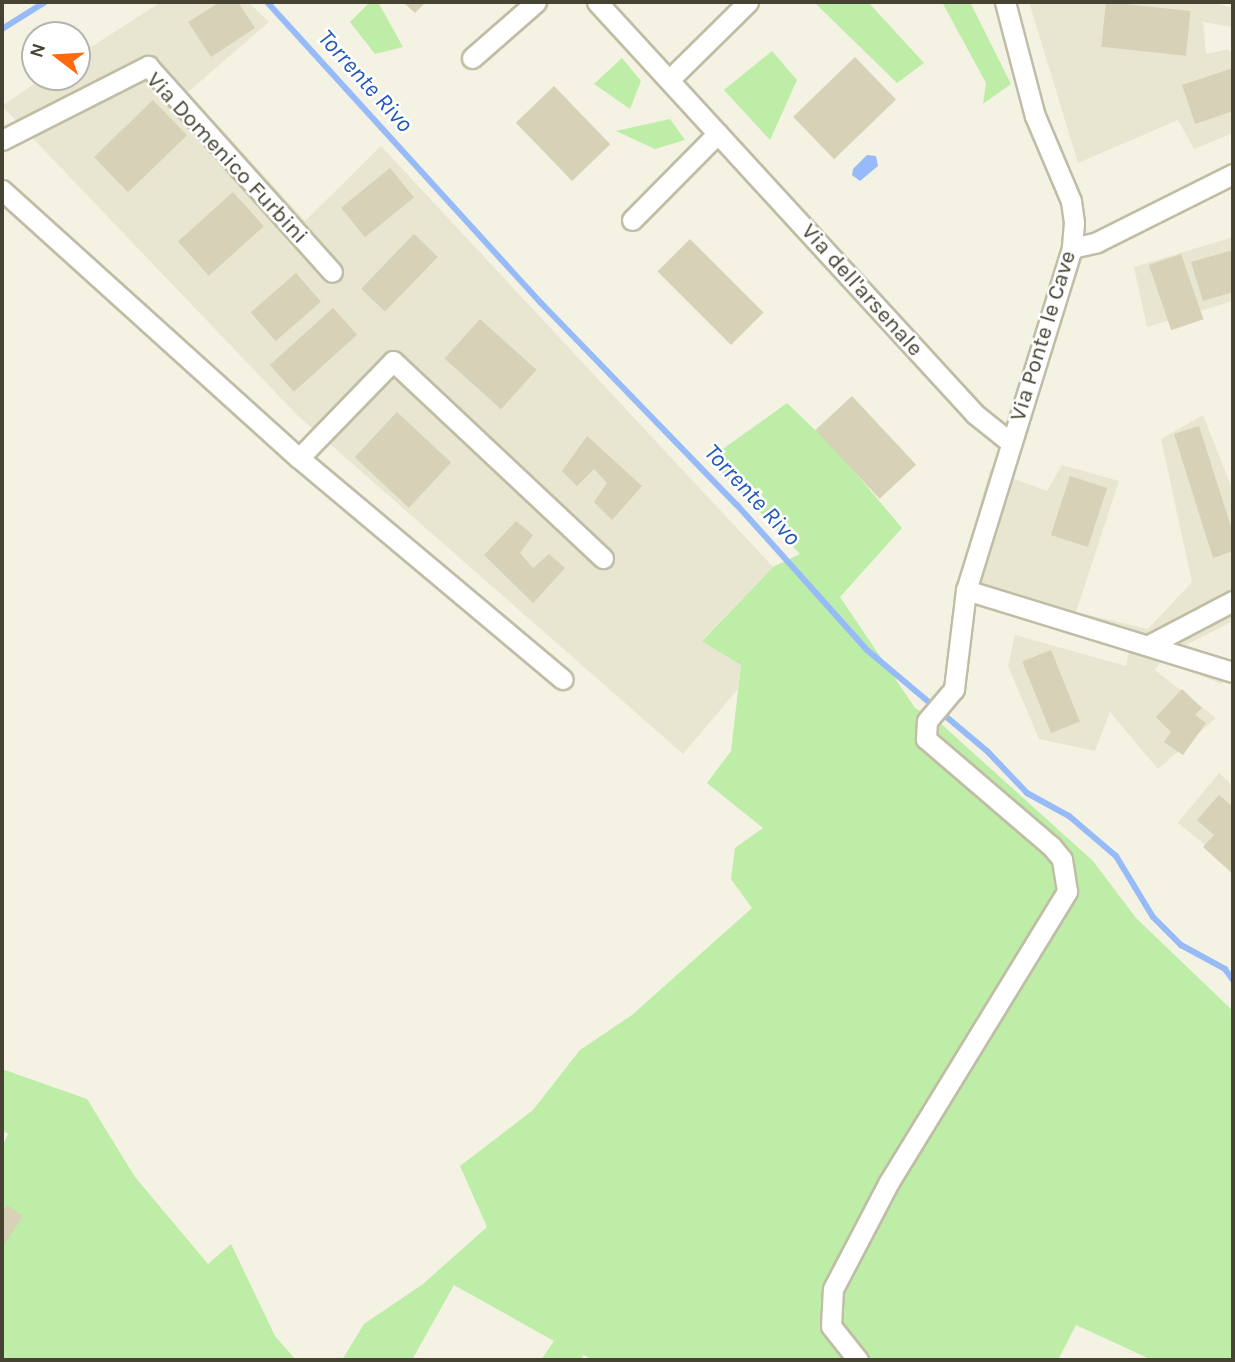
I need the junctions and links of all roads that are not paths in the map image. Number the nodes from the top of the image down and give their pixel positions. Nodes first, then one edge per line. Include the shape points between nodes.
1 (536, 2) edge
2 (597, 2) edge
3 (748, 2) edge
4 (1005, 2) edge
5 (472, 58) dead end
6 (669, 79) junction
7 (718, 133) junction
8 (2, 140) edge
9 (1233, 174) edge
10 (2, 190) edge
11 (632, 220) dead end
12 (1072, 248) junction
13 (332, 272) dead end
14 (1010, 442) junction
15 (299, 458) junction
16 (603, 558) dead end
17 (966, 590) junction
18 (1233, 601) edge
19 (1151, 644) junction
20 (1233, 672) edge
21 (562, 679) dead end
22 (858, 1360) edge

1 - 5 street
2 - 6 street, Via dell'arsenale
3 - 6 street
4 - 12 street, Via Ponte le Cave via 1035,116 1071,201
6 - 7 street, Via dell'arsenale
7 - 11 street
7 - 14 street, Via dell'arsenale via 975,414
8 - 13 street, Via Domenico Furbini via 148,66
9 - 12 street via 1097,242
10 - 15 street
12 - 14 street, Via Ponte le Cave
14 - 17 street, Via Ponte le Cave
15 - 16 street via 393,361
15 - 21 street
17 - 19 street
17 - 22 street, Via Ponte le Cave via 950,694 928,720 926,739 1051,846 1062,859 1067,891 1004,987 974,1045 889,1182 833,1289 831,1326
18 - 19 street
19 - 20 street

